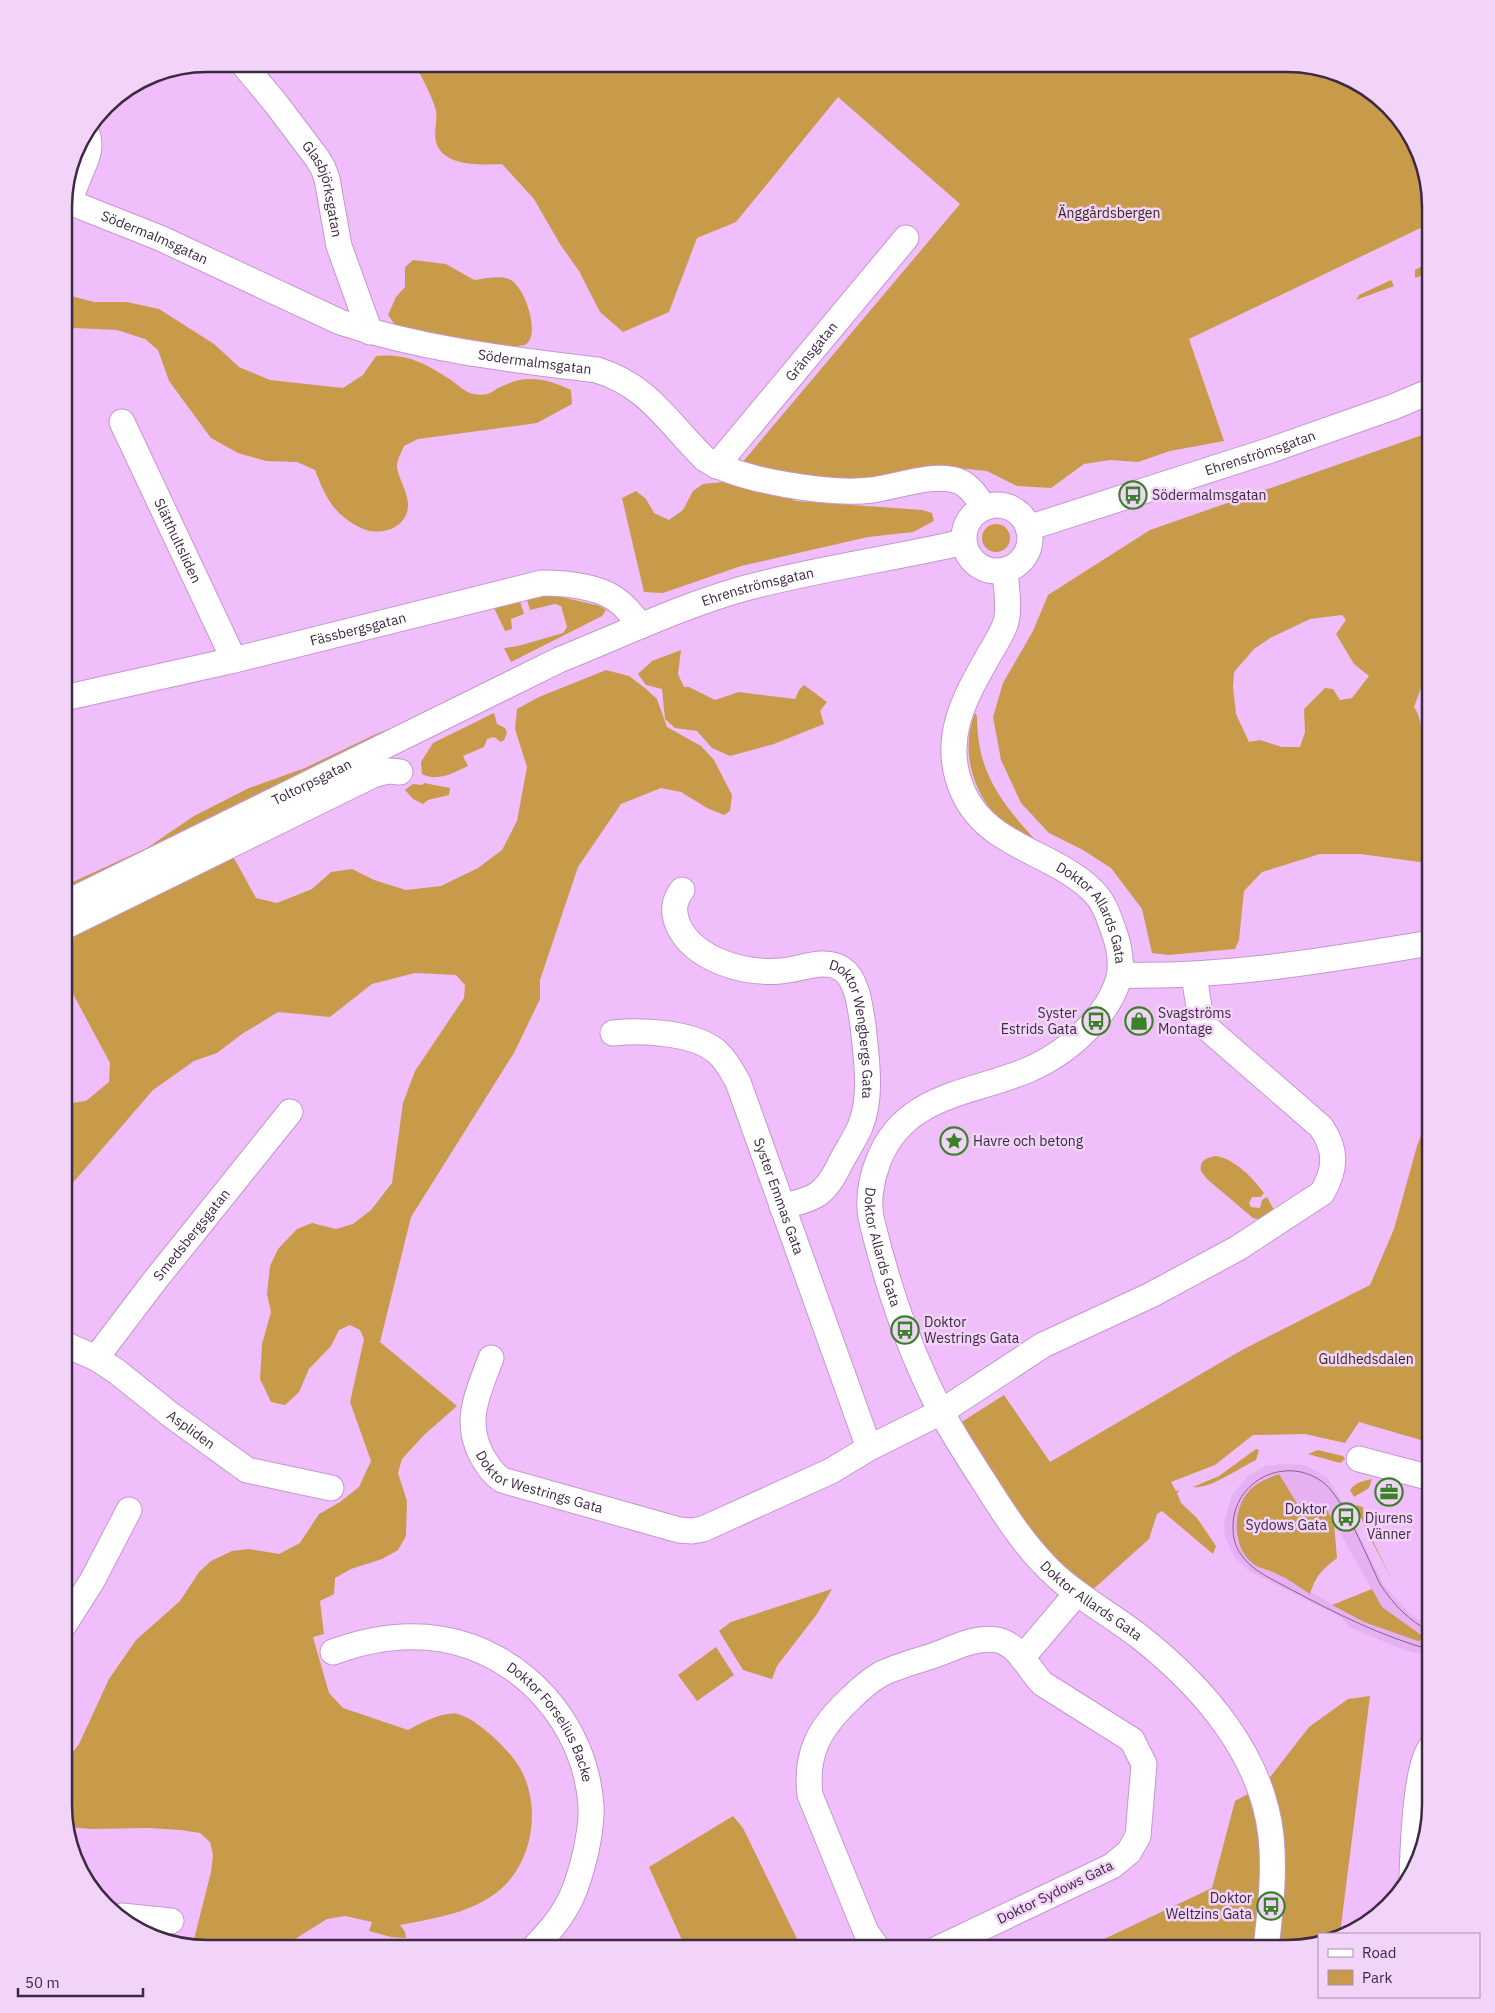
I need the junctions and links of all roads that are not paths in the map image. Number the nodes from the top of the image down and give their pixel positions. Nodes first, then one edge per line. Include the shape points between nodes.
1 (250, 72) edge
2 (89, 142) edge
3 (75, 184) edge
4 (73, 203) edge
5 (906, 238) dead end
6 (370, 332) junction
7 (1422, 395) edge
8 (122, 422) dead end
9 (716, 466) junction
10 (984, 508) junction
11 (1028, 528) junction
12 (964, 542) junction
13 (1004, 570) junction
14 (642, 626) junction
15 (234, 660) junction
16 (559, 660) joint
17 (73, 696) edge
18 (400, 772) dead end
19 (682, 890) dead end
20 (73, 900) edge
21 (73, 922) edge
22 (1422, 944) edge
23 (1120, 975) junction
24 (1194, 975) junction
25 (613, 1033) dead end
26 (290, 1112) dead end
27 (782, 1207) junction
28 (72, 1348) edge
29 (96, 1358) junction
30 (491, 1358) dead end
31 (941, 1412) junction
32 (869, 1448) junction
33 (1359, 1459) dead end
34 (1422, 1476) edge
35 (331, 1488) dead end
36 (129, 1510) dead end
37 (1076, 1593) junction
38 (72, 1612) edge
39 (333, 1652) dead end
40 (1022, 1658) junction
41 (1422, 1769) edge
42 (1413, 1854) edge
43 (131, 1917) edge
44 (171, 1921) dead end
45 (541, 1940) edge
46 (872, 1940) edge
47 (956, 1940) edge
48 (1267, 1940) edge

1 - 6 street, Glasbjörksgatan via 323,168 339,246
2 - 3 street via 88,159
4 - 6 street, Södermalmsgatan via 160,238 340,322
5 - 9 street, Gränsgatan
6 - 9 street, Södermalmsgatan via 460,352 612,374 642,392 692,447
7 - 11 street, Ehrenströmsgatan via 1271,450
8 - 15 street, Slätthultsliden
9 - 10 street, Södermalmsgatan via 775,482 843,491 872,490 948,478 968,487
10 - 11 street via 1010,508 1018,513
10 - 12 street via 970,519
11 - 13 street via 1026,554 1020,562
12 - 13 street via 978,565 991,571
12 - 14 street, Ehrenströmsgatan via 742,589
13 - 23 street, Doktor Allards Gata via 1007,617 962,708 953,742 955,769 973,810 989,826 1013,844 1078,878 1095,894 1106,909 1117,939
14 - 15 street, Fässbergsgatan via 614,598 587,589 542,583
14 - 16 street, Ehrenströmsgatan
15 - 17 street, Fässbergsgatan
16 - 20 street, Toltorpsgatan
18 - 21 street, Toltorpsgatan via 373,775
19 - 27 street, Doktor Wengbergs Gata via 674,905 674,916 683,934 699,950 720,962 758,972 822,964 844,970 853,984 861,1010 866,1057 865,1108 861,1126 826,1187 812,1197
22 - 24 street
23 - 24 street
23 - 31 street, Doktor Allards Gata via 1106,1007 1066,1049 1023,1072 930,1104 902,1124 881,1152 872,1183 870,1216 905,1330
24 - 31 street, Doktor Westrings Gata via 1198,1005 1206,1027 1321,1127 1330,1140 1332,1168 1322,1193 1238,1248 1151,1295 1043,1345
25 - 27 street, Syster Emmas Gata via 664,1034 685,1038 718,1052 738,1082
26 - 29 street, Smedsbergsgatan
27 - 32 street, Syster Emmas Gata
28 - 29 street, Aspliden
29 - 35 street, Aspliden via 247,1470
30 - 32 street, Doktor Westrings Gata via 472,1419 478,1448 491,1472 502,1480 678,1530 692,1531 717,1522 831,1471
31 - 32 street, Doktor Westrings Gata
31 - 37 street, Doktor Allards Gata via 1012,1525 1044,1564
33 - 34 street
36 - 38 street
37 - 40 street
37 - 48 street, Doktor Allards Gata via 1138,1636 1179,1672 1203,1696 1246,1754 1259,1784 1271,1836
39 - 45 street, Doktor Forselius Backe via 384,1638 409,1636 441,1639 470,1647 492,1656 531,1682 568,1725 588,1781 592,1807 590,1832 568,1904
40 - 46 street, Doktor Sydows Gata via 1008,1644 998,1640 966,1643 881,1674 862,1687 824,1727 810,1761 810,1795
40 - 47 street, Doktor Sydows Gata via 1043,1684 1132,1740 1144,1764 1138,1836 1129,1852 1112,1866
41 - 42 street
43 - 44 street

